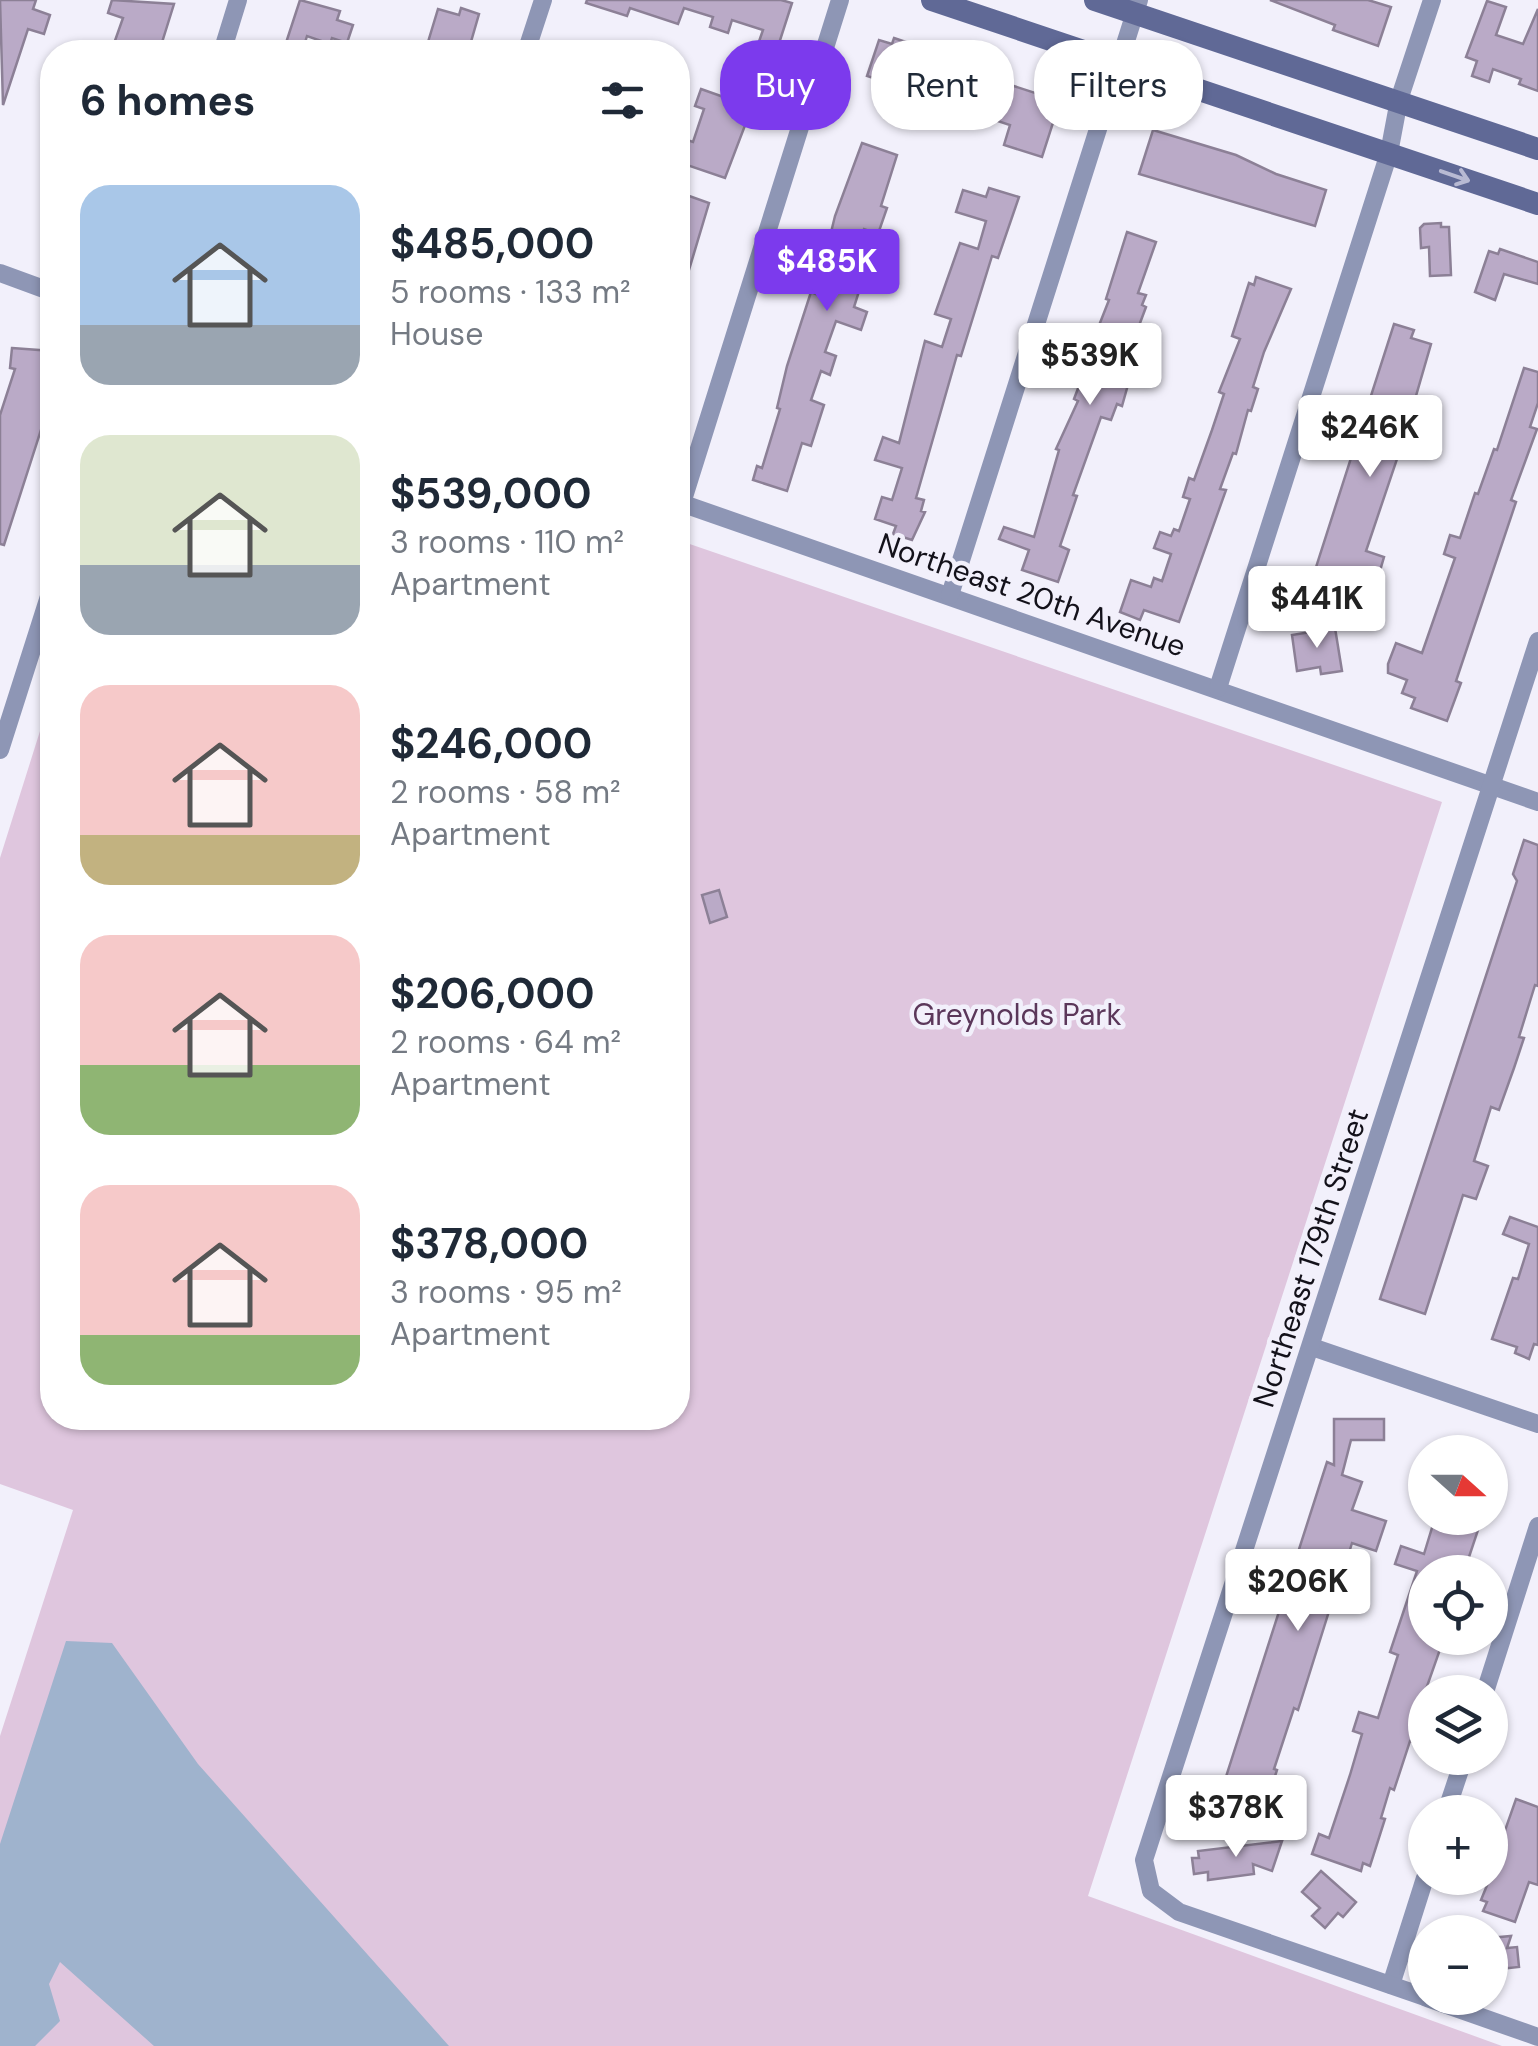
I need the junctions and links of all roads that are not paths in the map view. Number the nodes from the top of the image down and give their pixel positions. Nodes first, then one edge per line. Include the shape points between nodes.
1 (238, 0) edge
2 (543, 0) edge
3 (840, 0) edge
4 (932, 0) edge
5 (1095, 0) edge
6 (1432, 0) edge
7 (1137, 7) edge
8 (226, 40) edge
9 (530, 40) edge
10 (1050, 40) edge
11 (1127, 40) edge
12 (1203, 92) edge
13 (1399, 100) junction
14 (1099, 130) edge
15 (1538, 149) edge
16 (1388, 153) junction
17 (1538, 204) edge
18 (0, 274) edge
19 (40, 288) edge
20 (690, 472) edge
21 (690, 506) edge
22 (950, 595) junction
23 (40, 625) edge
24 (1538, 641) edge
25 (1218, 688) junction
26 (0, 750) edge
27 (1490, 786) junction
28 (1538, 802) edge
29 (1312, 1347) junction
30 (1538, 1424) edge
31 (1538, 1526) edge
32 (1490, 1675) edge
33 (1420, 1895) edge
34 (1391, 1985) junction
35 (1408, 1991) edge
36 (1478, 2015) edge
37 (1538, 2036) edge

1 - 8 street
2 - 9 street
3 - 20 street
4 - 10 street
5 - 7 street
6 - 13 street
7 - 11 street
7 - 13 street
12 - 16 street
13 - 15 street
13 - 16 street
14 - 22 street
16 -> 17 street
16 - 25 street
18 - 19 street
21 - 22 street, Northeast 20th Avenue
22 - 25 street, Northeast 20th Avenue
23 - 26 street
24 - 27 street, Northeast 179th Street
25 - 27 street, Northeast 20th Avenue
27 - 28 street, Northeast 20th Avenue
27 - 29 street, Northeast 179th Street
29 - 30 street
29 - 34 street, Northeast 179th Street via 1144,1860 1151,1891 1180,1912
31 - 32 street
33 - 34 street
34 - 35 street
36 - 37 street

